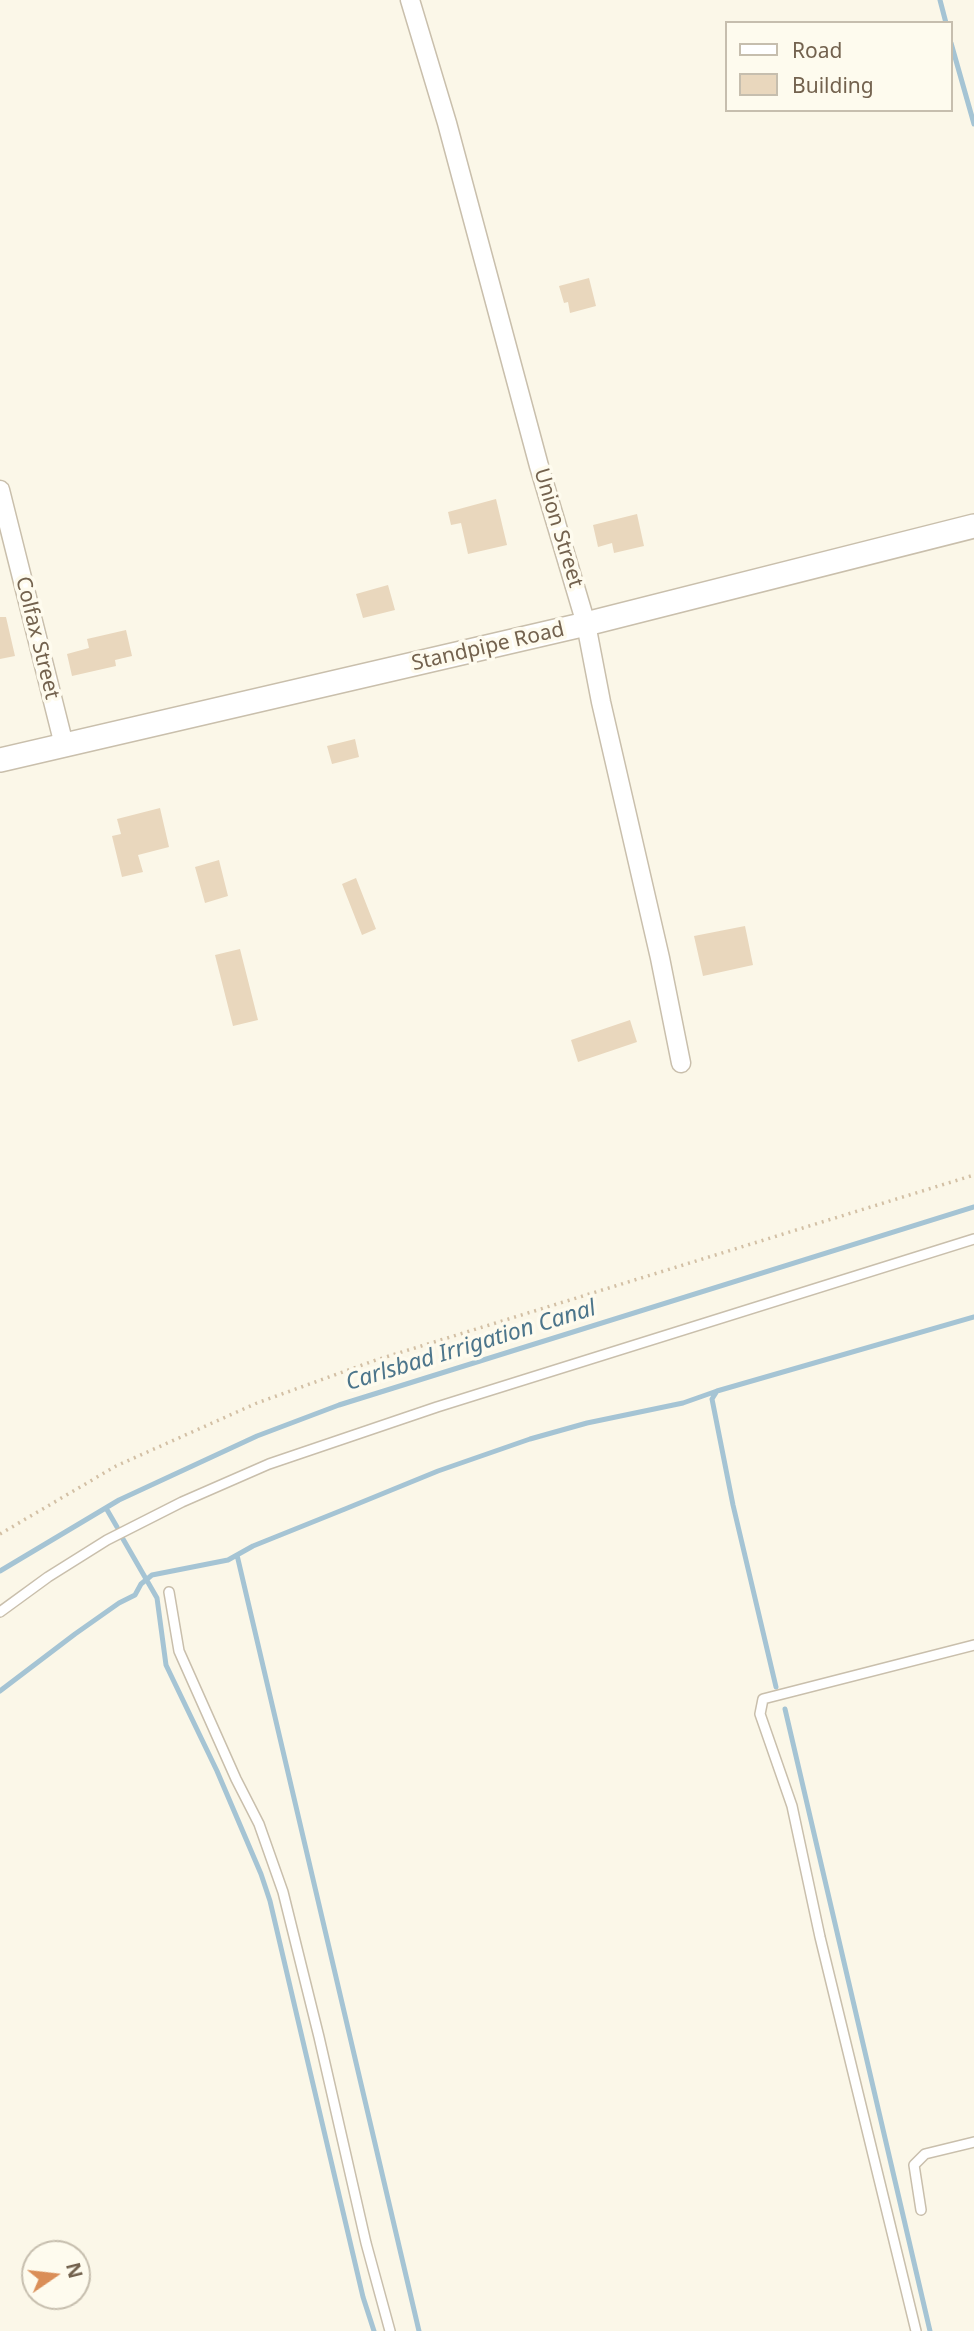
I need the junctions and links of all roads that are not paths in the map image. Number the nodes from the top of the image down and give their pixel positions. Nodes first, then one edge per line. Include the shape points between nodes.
1 (410, 0) edge
2 (0, 490) edge
3 (974, 526) edge
4 (586, 624) junction
5 (64, 745) junction
6 (0, 760) edge
7 (681, 1063) dead end
8 (974, 1239) edge
9 (169, 1592) dead end
10 (0, 1612) edge
11 (974, 1645) edge
12 (974, 2142) edge
13 (921, 2210) dead end
14 (390, 2331) edge
15 (916, 2331) edge

1 - 4 street, Union Street
2 - 5 street, Colfax Street
3 - 4 street, Standpipe Road
4 - 5 street, Standpipe Road
4 - 7 street, Union Street
5 - 6 street, Standpipe Road
8 - 10 lane via 270,1464 107,1540
9 - 14 lane via 179,1651 259,1824 284,1892
11 - 15 lane via 763,1699 760,1714 792,1806
12 - 13 lane via 925,2154 914,2165

